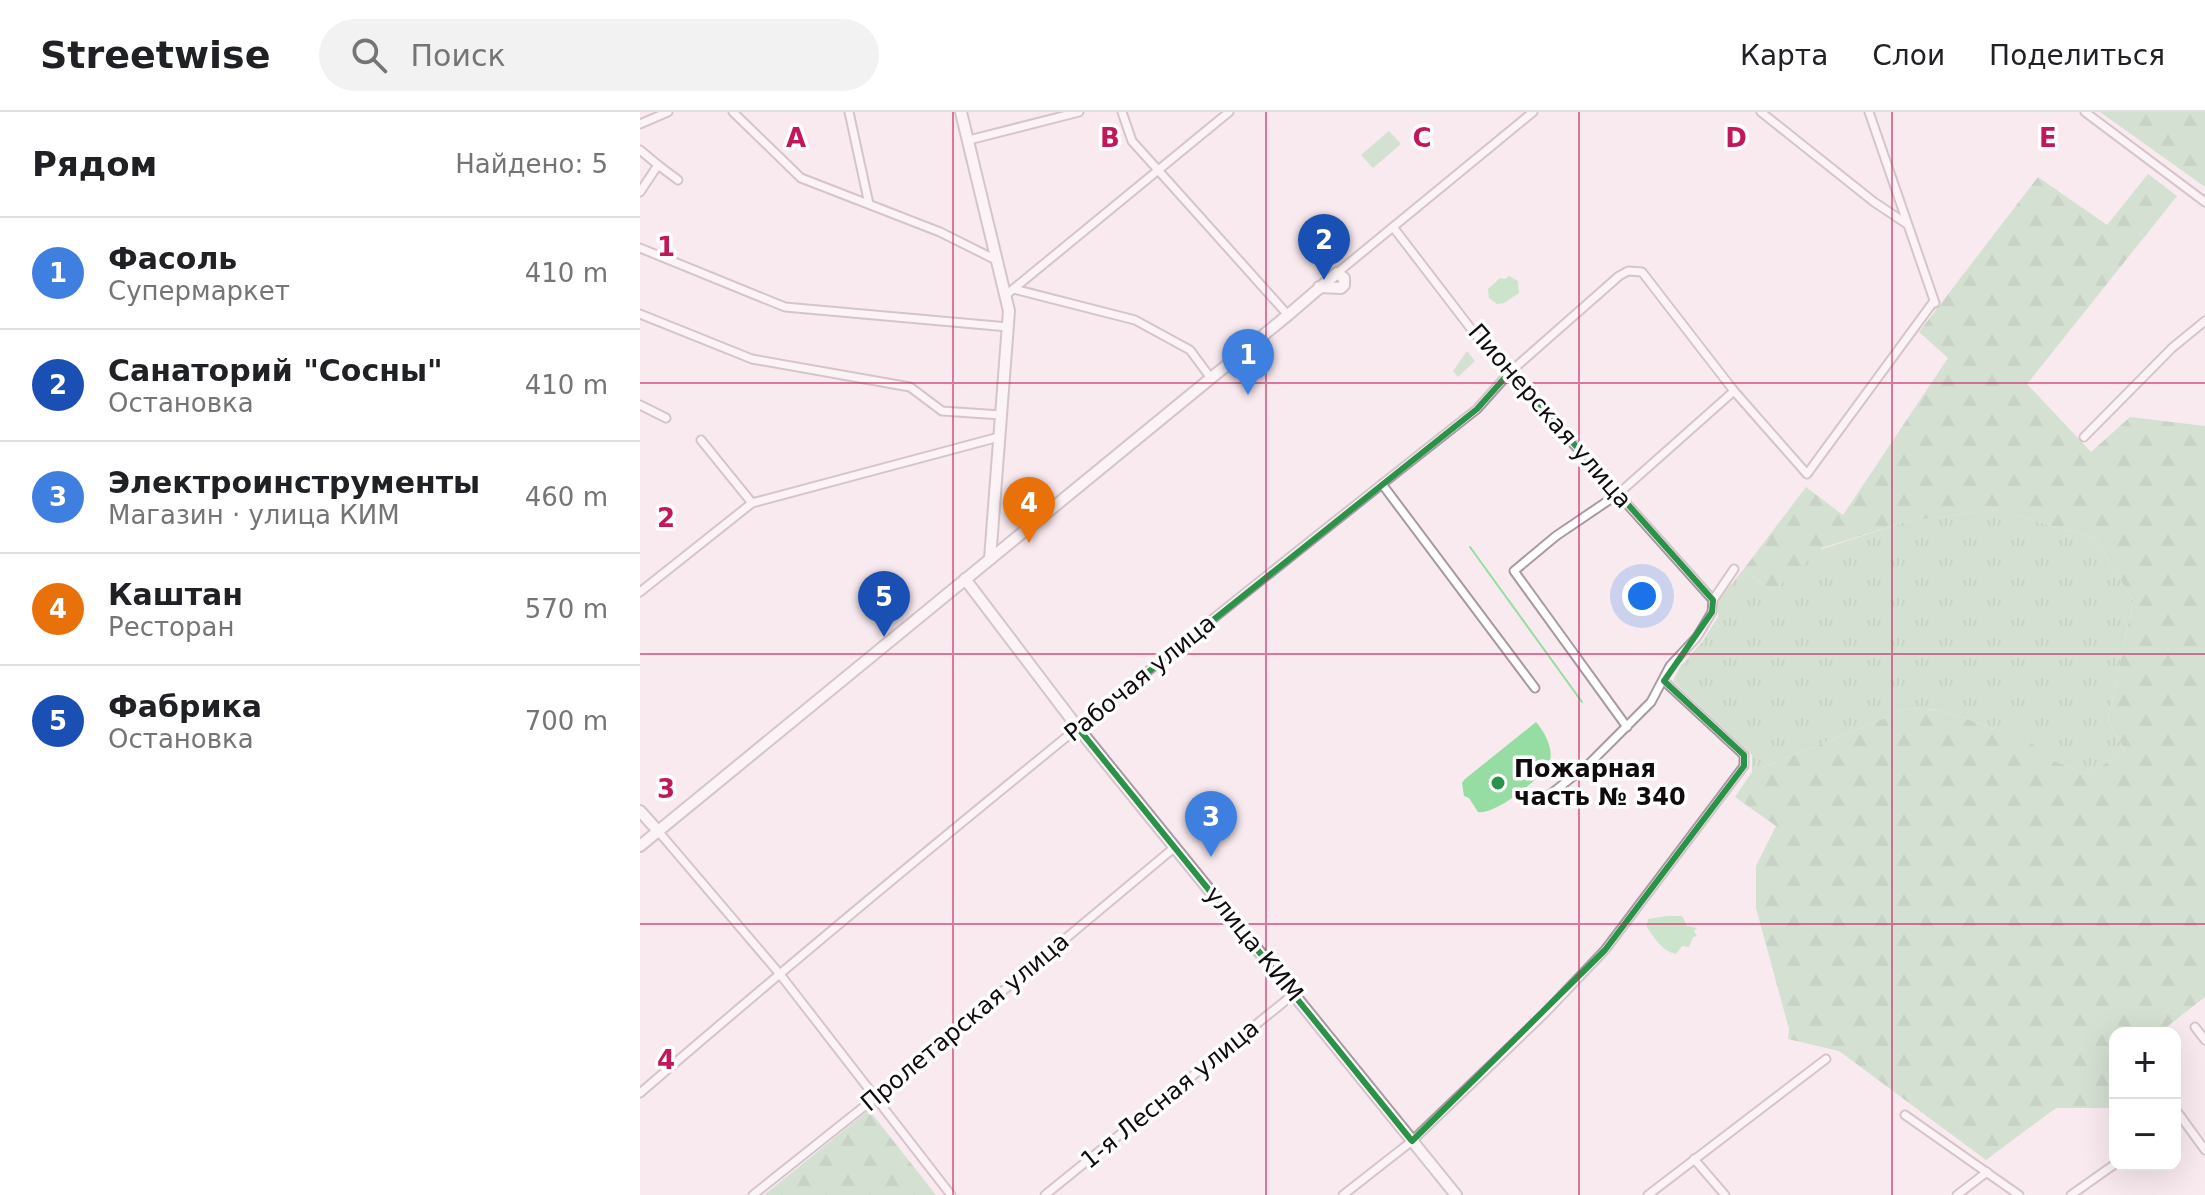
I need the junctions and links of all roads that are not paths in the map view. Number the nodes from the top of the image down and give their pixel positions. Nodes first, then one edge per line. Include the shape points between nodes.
1 (668, 112) edge
2 (733, 112) edge
3 (849, 112) edge
4 (961, 112) edge
5 (1079, 112) edge
6 (1122, 112) edge
7 (1229, 112) edge
8 (1533, 112) edge
9 (1761, 112) edge
10 (1869, 112) edge
11 (2085, 112) edge
12 (640, 124) edge
13 (969, 140) junction
14 (640, 150) edge
15 (658, 165) junction
16 (1158, 172) junction
17 (678, 180) dead end
18 (640, 192) edge
19 (2205, 202) edge
20 (869, 204) junction
21 (1909, 225) junction
22 (1393, 227) junction
23 (640, 248) edge
24 (996, 260) junction
25 (1337, 273) joint
26 (1010, 292) junction
27 (640, 314) edge
28 (1288, 315) junction
29 (2205, 321) edge
30 (1008, 327) junction
31 (1510, 372) junction
32 (1210, 377) junction
33 (1734, 391) junction
34 (640, 405) edge
35 (1001, 415) junction
36 (666, 418) dead end
37 (999, 437) junction
38 (2084, 437) dead end
39 (701, 440) dead end
40 (1382, 484) junction
41 (1618, 494) junction
42 (752, 503) junction
43 (990, 559) junction
44 (1734, 569) dead end
45 (965, 579) junction
46 (640, 592) edge
47 (1713, 600) junction
48 (1664, 681) junction
49 (1535, 688) dead end
50 (1627, 727) junction
51 (1078, 728) junction
52 (1547, 797) dead end
53 (640, 811) edge
54 (658, 831) junction
55 (640, 846) edge
56 (1175, 847) junction
57 (779, 973) junction
58 (1295, 993) junction
59 (2195, 1027) dead end
60 (2205, 1040) edge
61 (1826, 1059) dead end
62 (640, 1093) edge
63 (876, 1097) junction
64 (1905, 1115) dead end
65 (2181, 1122) edge
66 (1412, 1141) junction
67 (2205, 1150) edge
68 (1694, 1159) junction
69 (2109, 1168) edge
70 (1987, 1172) junction
71 (753, 1195) edge
72 (951, 1195) edge
73 (1045, 1195) edge
74 (1343, 1195) edge
75 (1456, 1195) edge
76 (1648, 1195) edge
77 (1725, 1195) edge
78 (1957, 1195) edge
79 (2019, 1195) edge
80 (2071, 1195) edge

1 - 12 street
2 - 20 street via 801,178
3 - 20 street
4 - 13 main road
5 - 13 street
6 - 16 street via 1132,141
7 - 16 street
8 - 22 street
9 - 21 street
10 - 21 street
11 - 19 street
13 - 24 main road
14 - 15 street
15 - 17 street
15 - 18 street
16 - 26 street
16 - 28 street
20 - 24 street
21 - 33 street via 1934,302 1807,474
22 - 25 street
22 - 31 street, Пионерская улица
23 - 30 street via 785,307
24 - 26 main road
25 - 28 main road via 1344,278 1341,288 1319,287
26 - 30 main road
26 - 32 street via 1135,320 1190,350
27 - 35 street via 752,359 910,387 942,411
28 - 32 main road
29 - 38 street
30 - 35 main road
31 - 33 street, Рабочая улица via 1619,276 1642,272
31 - 40 street, Рабочая улица via 1477,409
31 - 41 street, Пионерская улица
32 - 43 main road
33 - 41 street
34 - 36 street
35 - 37 main road
37 - 42 street
37 - 43 main road
39 - 42 street
40 - 49 street
40 - 51 street, Рабочая улица
41 - 47 street, Пионерская улица
41 - 50 street via 1514,571
42 - 46 street
43 - 45 main road
44 - 47 street
45 - 51 main road, улица КИМ
45 - 54 main road
47 - 48 street via 1697,637 1670,666
48 - 50 street
48 - 66 street via 1744,755 1744,766 1605,950
50 - 52 street
51 - 56 main road, улица КИМ
51 - 57 street, Рабочая улица
53 - 54 main road
54 - 55 main road
54 - 57 street
56 - 58 main road, улица КИМ
56 - 63 street, Пролетарская улица
57 - 62 street, Рабочая улица
57 - 63 street
58 - 66 main road, улица КИМ
58 - 73 street, 1-я Лесная улица
59 - 60 street
61 - 68 street
63 - 71 street, Пролетарская улица
63 - 72 street
64 - 70 street
65 - 67 street
66 - 74 street
66 - 75 main road, улица КИМ
68 - 76 street
68 - 77 street
69 - 80 street
70 - 78 street
70 - 79 street

